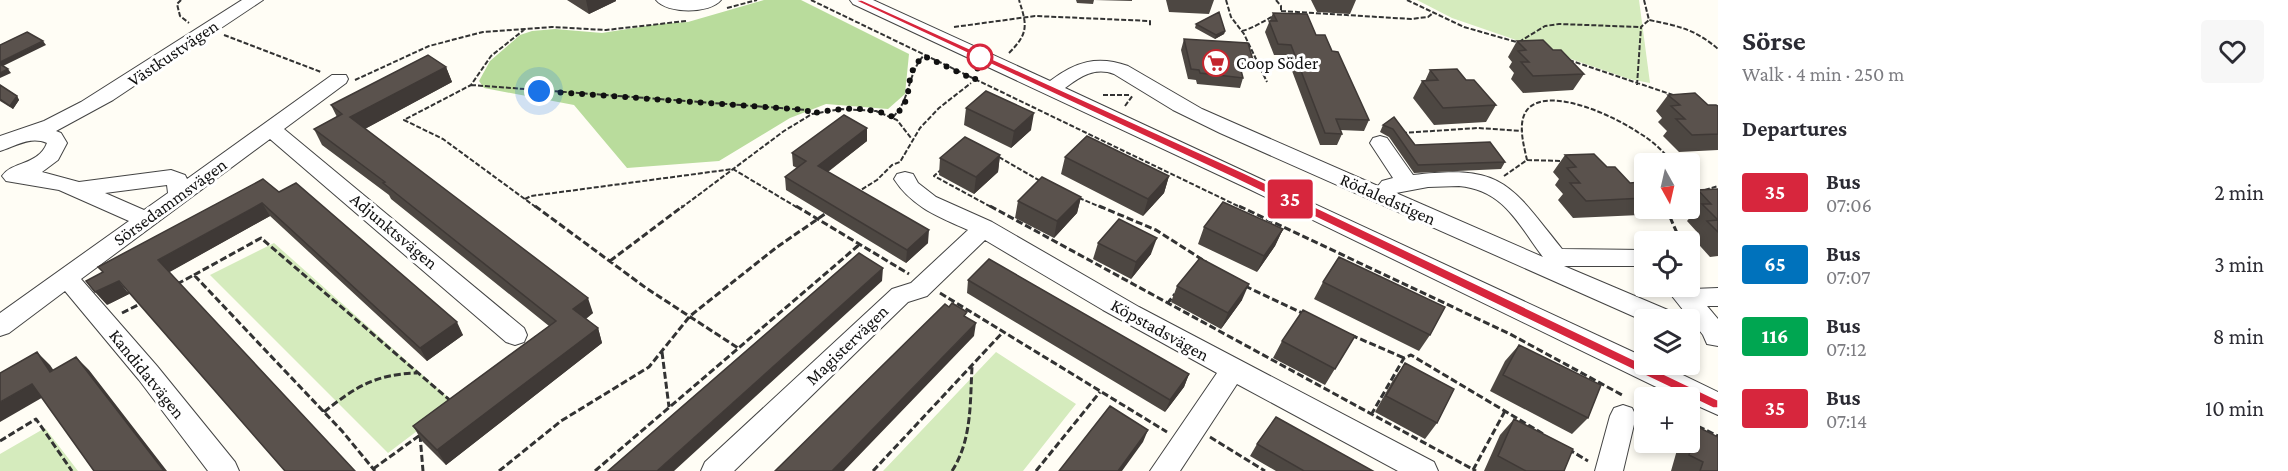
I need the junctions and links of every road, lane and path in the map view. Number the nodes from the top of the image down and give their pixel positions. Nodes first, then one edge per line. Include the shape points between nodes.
1 (181, 0) edge
2 (255, 0) edge
3 (665, 0) edge
4 (757, 0) edge
5 (811, 0) edge
6 (859, 0) edge
7 (1019, 0) edge
8 (1226, 0) edge
9 (1276, 0) edge
10 (1407, 0) edge
11 (1644, 0) edge
12 (719, 4) edge
13 (1281, 11) junction
14 (1433, 13) junction
15 (1025, 17) junction
16 (693, 19) dead end
17 (1106, 20) junction
18 (1649, 20) junction
19 (191, 24) dead end
20 (1107, 25) dead end
21 (1150, 26) dead end
22 (1641, 27) junction
23 (525, 29) junction
24 (948, 29) dead end
25 (1242, 31) junction
26 (220, 34) dead end
27 (1518, 43) junction
28 (1526, 45) edge
29 (1718, 49) edge
30 (1008, 54) dead end
31 (924, 56) junction
32 (940, 58) dead end
33 (1564, 58) edge
34 (935, 61) junction
35 (339, 79) junction
36 (1267, 82) dead end
37 (971, 83) dead end
38 (471, 85) junction
39 (1637, 85) junction
40 (121, 88) junction
41 (1051, 89) junction
42 (1095, 93) dead end
43 (1131, 95) dead end
44 (1681, 97) edge
45 (810, 114) junction
46 (893, 117) junction
47 (271, 129) junction
48 (1523, 131) junction
49 (17, 135) edge
50 (911, 138) junction
51 (1380, 143) joint
52 (0, 144) edge
53 (53, 152) junction
54 (1664, 153) edge
55 (994, 154) edge
56 (1527, 160) junction
57 (1567, 162) edge
58 (950, 163) edge
59 (733, 170) junction
60 (4, 177) edge
61 (905, 179) dead end
62 (1407, 182) junction
63 (1488, 184) junction
64 (71, 186) junction
65 (1718, 186) edge
66 (1039, 190) edge
67 (1700, 191) edge
68 (179, 195) junction
69 (1075, 196) edge
70 (1382, 196) junction
71 (850, 197) edge
72 (525, 199) junction
73 (1019, 212) edge
74 (825, 214) edge
75 (1126, 217) junction
76 (146, 219) junction
77 (818, 219) junction
78 (1012, 219) junction
79 (1119, 225) edge
80 (984, 228) junction
81 (860, 244) junction
82 (1634, 259) edge
83 (1203, 260) junction
84 (610, 261) junction
85 (1551, 263) junction
86 (1212, 266) edge
87 (1196, 269) edge
88 (1442, 274) junction
89 (194, 275) junction
90 (67, 278) junction
91 (1238, 282) edge
92 (926, 284) junction
93 (174, 285) edge
94 (1181, 286) edge
95 (1700, 295) edge
96 (1685, 297) edge
97 (1718, 297) edge
98 (144, 301) edge
99 (1167, 304) junction
100 (1644, 309) edge
101 (1307, 315) edge
102 (690, 316) junction
103 (105, 322) junction
104 (0, 326) edge
105 (1003, 332) junction
106 (1700, 332) edge
107 (1350, 334) edge
108 (515, 335) dead end
109 (1717, 337) edge
110 (738, 348) junction
111 (662, 352) junction
112 (1404, 358) junction
113 (972, 367) junction
114 (1233, 370) junction
115 (418, 374) junction
116 (1651, 387) edge
117 (1100, 392) junction
118 (1718, 404) edge
119 (1622, 406) joint
120 (458, 407) edge
121 (669, 407) junction
122 (1505, 411) junction
123 (1700, 411) edge
124 (324, 412) junction
125 (1371, 415) junction
126 (1718, 420) edge
127 (1700, 427) edge
128 (429, 428) edge
129 (420, 435) junction
130 (1189, 435) junction
131 (1718, 436) edge
132 (0, 441) edge
133 (1555, 441) edge
134 (1565, 447) edge
135 (1602, 468) edge
136 (374, 470) edge
137 (1474, 470) edge
138 (72, 471) edge
139 (225, 471) edge
140 (423, 471) edge
141 (499, 471) edge
142 (595, 471) edge
143 (715, 471) edge
144 (873, 471) edge
145 (952, 471) edge
146 (1036, 471) edge
147 (1164, 471) edge
148 (1265, 471) edge
149 (1424, 471) edge

1 - 19 path via 177,4 180,16
2 - 40 street, Västkustvägen
3 - 12 street via 682,5
4 - 12 path
5 - 31 path
6 - 41 street
7 - 15 path
8 - 25 path via 1231,17
9 - 13 path
10 - 14 path
11 - 18 path
13 - 14 path via 1411,19
13 - 25 path
14 - 27 path
15 - 17 path
15 - 24 path
15 - 30 path via 1026,32
16 - 23 path via 606,30
17 - 20 path
17 - 21 path via 1150,21
18 - 22 path
18 - 29 path via 1686,28
22 - 27 path via 1559,24 1545,26
22 - 39 path
23 - 35 path via 454,39 429,46 349,83
23 - 38 path via 491,56
25 - 36 path
26 - 35 path
27 - 28 path
31 - 34 path
31 - 46 path via 913,66 906,103
32 - 34 path
33 - 39 path
34 - 119 path via 1510,334
35 - 47 street, Sörsedammsvägen
37 - 50 path
38 - 45 path via 807,110
38 - 72 path via 404,120 443,139
39 - 44 path
40 - 49 street, Västkustvägen via 65,120
40 - 53 street, Västkustvägen
41 - 70 street, Rödaledstigen via 1086,66 1119,67 1190,111
41 - 88 street
42 - 43 path
45 - 46 path via 847,109
45 - 59 path
46 - 50 path
47 - 68 street, Sörsedammsvägen
47 - 108 street, Adjunktsvägen
48 - 51 path via 1417,130 1383,137
48 - 54 path via 1523,121 1532,104 1549,100 1626,124
48 - 56 path
49 - 52 street, Västkustvägen
49 - 53 street via 49,135 57,143
50 - 71 path via 900,162 893,163 878,179
51 - 62 street
53 - 60 street, Västkustvägen via 35,167
53 - 64 street
55 - 66 path via 1046,183
56 - 57 path
56 - 63 path
58 - 78 path via 934,176
59 - 72 path
59 - 77 path
59 - 84 path
60 - 64 street
61 - 80 street, Köpstadsvägen via 910,190
62 - 63 street via 1466,180
62 - 70 street via 1390,186
63 - 85 street via 1508,197
64 - 68 street via 171,177 177,180
64 - 76 street
65 - 67 path
68 - 76 street, Sörsedammsvägen
69 - 75 path
70 - 85 street, Rödaledstigen
72 - 84 path
73 - 78 path
74 - 77 path
75 - 79 path
75 - 83 path via 1156,230
76 - 90 street, Sörsedammsvägen
77 - 81 path
77 - 102 path
78 - 99 path
80 - 92 street, Magistervägen
80 - 114 street, Köpstadsvägen
81 - 92 path
81 - 110 path
82 - 85 street
83 - 86 path
83 - 87 path
84 - 102 path
85 - 100 street, Rödaledstigen
88 - 116 street via 1546,334
88 - 118 street
89 - 93 path
89 - 115 path via 261,238
89 - 124 path
90 - 103 street, Kandidatvägen
90 - 104 street, Sörsedammsvägen
91 - 101 path
92 - 105 path
92 - 143 street, Magistervägen via 900,295
94 - 99 path
95 - 97 street
96 - 109 street
98 - 103 path
99 - 125 path
102 - 110 path
102 - 111 path
103 - 139 street, Kandidatvägen
105 - 113 path
105 - 117 path
106 - 109 street
107 - 112 path
110 - 121 path
111 - 121 path
111 - 141 path via 650,367 561,421
112 - 122 path via 1411,354
112 - 125 path
113 - 144 path
113 - 145 path via 965,448
114 - 130 street
114 - 149 street, Köpstadsvägen
115 - 120 path
115 - 124 path via 373,378
117 - 130 path
117 - 146 path
119 - 135 street
121 - 142 path
122 - 133 path
122 - 137 path
123 - 126 street
124 - 136 path
125 - 137 path
127 - 131 path
128 - 129 path
129 - 136 path
129 - 140 path
130 - 147 street
130 - 148 path
132 - 138 path via 36,419
134 - 135 path

